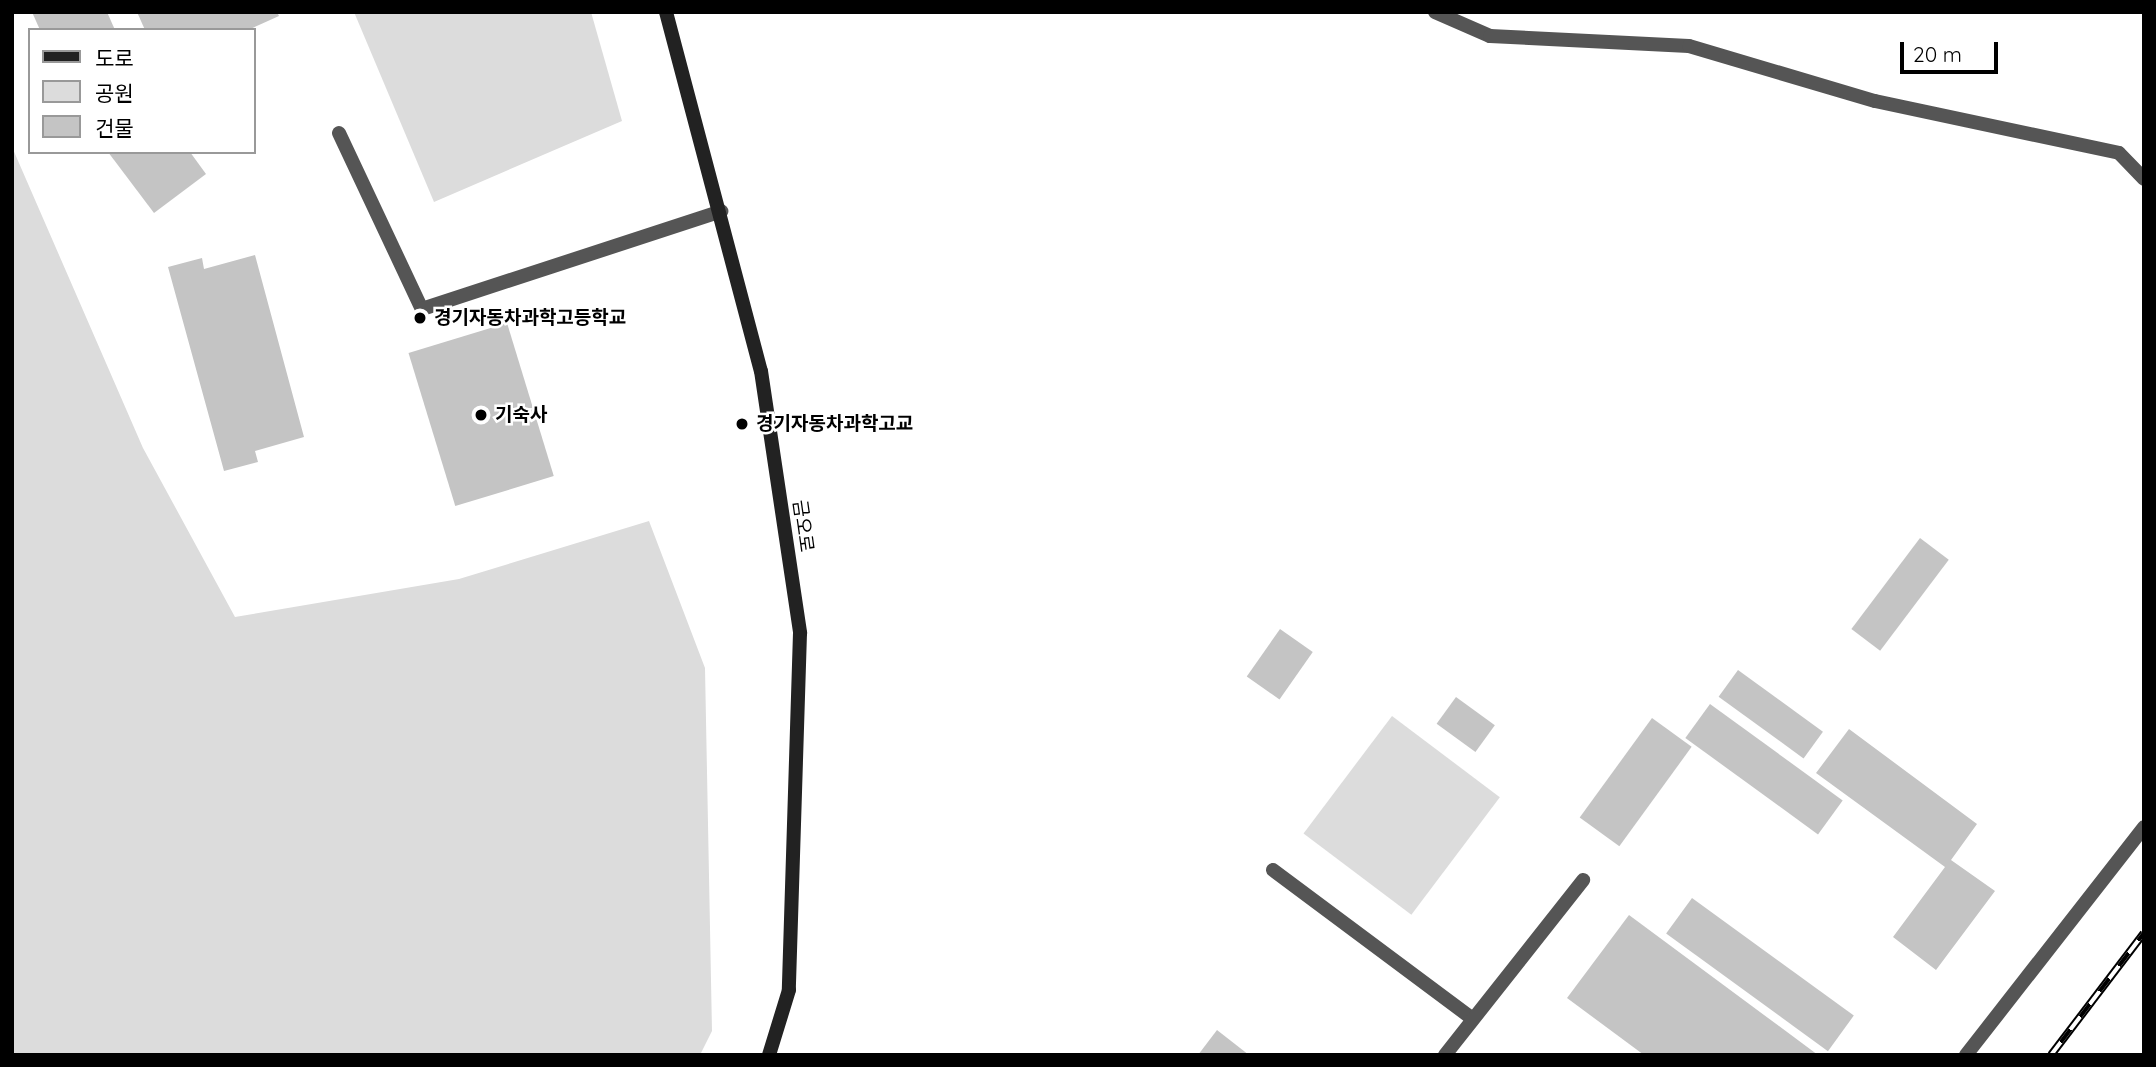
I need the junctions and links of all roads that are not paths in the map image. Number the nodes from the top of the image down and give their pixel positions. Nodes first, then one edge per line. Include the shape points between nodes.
1 (666, 12) edge
2 (1435, 12) edge
3 (338, 133) dead end
4 (2144, 179) edge
5 (720, 211) junction
6 (2144, 827) edge
7 (1273, 870) dead end
8 (1583, 880) dead end
9 (1473, 1020) junction
10 (769, 1055) edge
11 (1445, 1055) edge
12 (1966, 1055) edge

1 - 5 street, 금오로
2 - 4 street via 1490,36 1689,46 1875,101 2119,153
3 - 5 street via 422,309
5 - 10 street, 금오로 via 761,371 800,633 789,990
6 - 12 street
7 - 9 street
8 - 9 street
9 - 11 street

